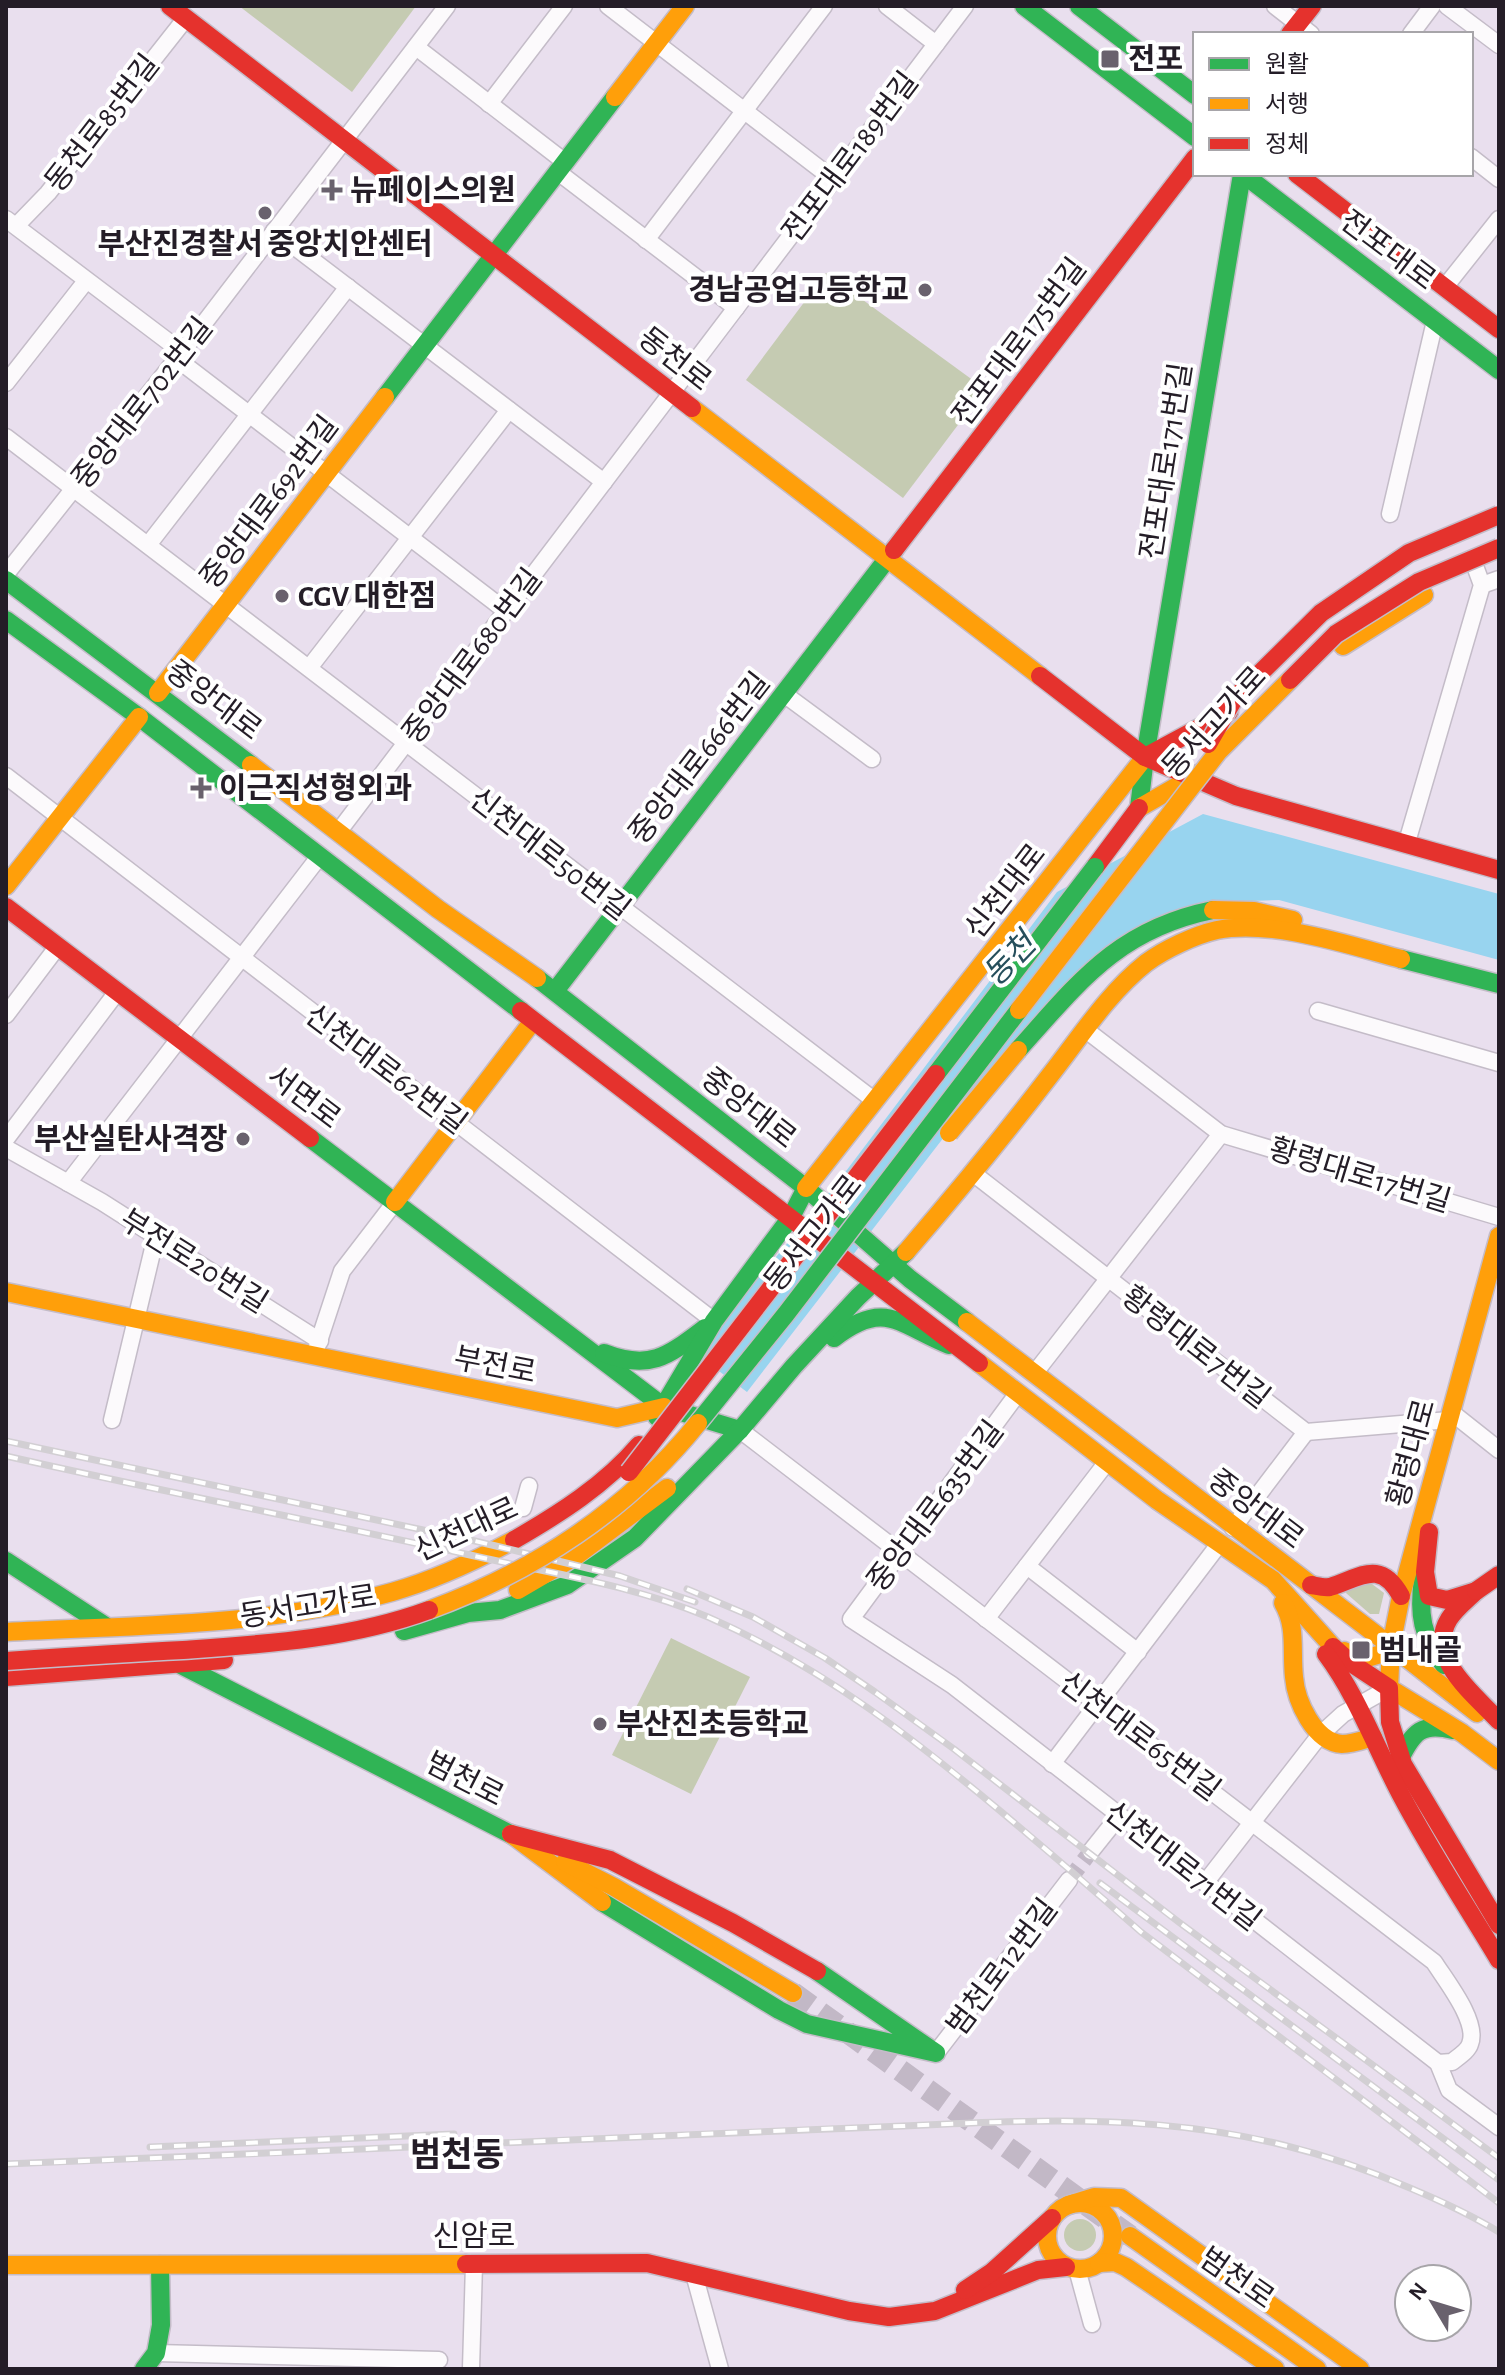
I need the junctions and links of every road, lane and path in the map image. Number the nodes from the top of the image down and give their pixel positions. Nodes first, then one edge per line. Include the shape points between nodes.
1 (170, 6) edge
2 (447, 6) edge
3 (564, 6) edge
4 (608, 6) edge
5 (685, 6) edge
6 (824, 6) edge
7 (887, 6) edge
8 (965, 6) edge
9 (1024, 6) edge
10 (1079, 6) edge
11 (1275, 6) edge
12 (1312, 6) edge
13 (1432, 6) edge
14 (1447, 6) edge
15 (186, 18) junction
16 (1300, 31) edge
17 (1412, 32) edge
18 (656, 43) junction
19 (936, 44) junction
20 (1499, 45) edge
21 (416, 47) junction
22 (1193, 93) edge
23 (489, 104) junction
24 (743, 110) junction
25 (1193, 135) edge
26 (344, 139) junction
27 (1473, 159) edge
28 (1193, 161) edge
29 (561, 167) junction
30 (1242, 176) edge
31 (1245, 176) edge
32 (1300, 176) edge
33 (833, 179) junction
34 (1499, 179) edge
35 (1499, 219) edge
36 (11, 222) edge
37 (274, 231) junction
38 (646, 240) junction
39 (494, 254) junction
40 (86, 281) junction
41 (348, 287) junction
42 (1445, 287) junction
43 (736, 308) junction
44 (1435, 321) junction
45 (1499, 329) edge
46 (425, 345) junction
47 (179, 356) junction
48 (1499, 370) edge
49 (6, 383) edge
50 (672, 392) junction
51 (509, 410) junction
52 (250, 415) junction
53 (6, 437) edge
54 (326, 473) junction
55 (604, 482) junction
56 (75, 490) junction
57 (1390, 514) dead end
58 (1499, 515) edge
59 (1499, 525) edge
60 (1499, 534) edge
61 (410, 538) junction
62 (148, 545) junction
63 (1499, 548) edge
64 (1499, 556) edge
65 (888, 559) junction
66 (1499, 563) edge
67 (1475, 566) junction
68 (6, 574) edge
69 (1499, 579) edge
70 (6, 580) edge
71 (1482, 585) junction
72 (226, 604) junction
73 (506, 611) junction
74 (6, 620) edge
75 (309, 668) junction
76 (158, 693) junction
77 (784, 694) junction
78 (139, 717) junction
79 (406, 743) junction
80 (1208, 744) junction
81 (1145, 757) junction
82 (872, 759) dead end
83 (6, 776) edge
84 (1192, 777) junction
85 (1139, 808) junction
86 (59, 816) junction
87 (339, 831) junction
88 (1407, 842) junction
89 (319, 857) junction
90 (1499, 870) edge
91 (6, 886) edge
92 (6, 907) edge
93 (620, 907) junction
94 (58, 946) junction
95 (241, 958) junction
96 (1418, 962) junction
97 (1499, 984) edge
98 (555, 991) junction
99 (117, 992) junction
100 (1318, 1011) dead end
101 (1019, 1013) junction
102 (6, 1015) edge
103 (533, 1021) junction
104 (1086, 1030) junction
105 (178, 1038) junction
106 (1499, 1063) edge
107 (875, 1101) junction
108 (455, 1122) junction
109 (1221, 1134) junction
110 (6, 1139) edge
111 (6, 1148) edge
112 (974, 1174) junction
113 (68, 1183) junction
114 (806, 1188) junction
115 (395, 1202) junction
116 (791, 1217) junction
117 (1499, 1217) edge
118 (156, 1236) junction
119 (1499, 1236) edge
120 (893, 1264) junction
121 (1107, 1278) junction
122 (874, 1281) junction
123 (6, 1292) edge
124 (786, 1314) junction
125 (136, 1319) junction
126 (714, 1321) junction
127 (571, 1336) junction
128 (317, 1348) junction
129 (957, 1348) junction
130 (794, 1366) junction
131 (1034, 1374) junction
132 (1018, 1393) junction
133 (664, 1407) junction
134 (1450, 1416) junction
135 (112, 1420) dead end
136 (740, 1430) junction
137 (1306, 1432) junction
138 (1499, 1450) edge
139 (1107, 1462) junction
140 (629, 1472) junction
141 (529, 1486) dead end
142 (1428, 1496) junction
143 (523, 1508) dead end
144 (1233, 1528) junction
145 (1220, 1543) junction
146 (900, 1553) junction
147 (6, 1561) edge
148 (1246, 1563) junction
149 (1027, 1566) junction
150 (1425, 1572) junction
151 (1499, 1575) edge
152 (1311, 1585) junction
153 (1476, 1591) junction
154 (1401, 1596) junction
155 (1419, 1604) junction
156 (1292, 1616) junction
157 (851, 1619) joint
158 (986, 1619) junction
159 (105, 1626) junction
160 (6, 1632) edge
161 (1327, 1642) junction
162 (6, 1644) edge
163 (1391, 1646) junction
164 (1138, 1652) junction
165 (6, 1661) edge
166 (180, 1665) junction
167 (6, 1677) edge
168 (1457, 1677) junction
169 (1434, 1681) junction
170 (1389, 1688) junction
171 (1358, 1703) junction
172 (1098, 1704) junction
173 (1499, 1723) edge
174 (1462, 1733) junction
175 (1320, 1735) junction
176 (1364, 1741) junction
177 (1400, 1759) junction
178 (1499, 1761) edge
179 (1052, 1764) junction
180 (1119, 1816) junction
181 (1253, 1823) junction
182 (511, 1834) junction
183 (1091, 1851) tunnel mouth
184 (1069, 1880) tunnel mouth
185 (1205, 1883) junction
186 (1499, 1925) edge
187 (1499, 1960) edge
188 (824, 1975) junction
189 (793, 1993) tunnel mouth
190 (827, 2029) junction
191 (936, 2053) junction
192 (1438, 2063) junction
193 (1499, 2127) edge
194 (1068, 2205) junction
195 (1052, 2218) junction
196 (1130, 2236) tunnel mouth
197 (1099, 2263) junction
198 (474, 2264) junction
199 (6, 2265) edge
200 (160, 2265) junction
201 (1072, 2268) junction
202 (694, 2274) junction
203 (935, 2311) junction
204 (1092, 2324) dead end
205 (156, 2353) junction
206 (439, 2360) dead end
207 (1316, 2368) edge
208 (144, 2369) edge
209 (471, 2369) edge
210 (720, 2369) edge
211 (1275, 2369) edge
212 (1360, 2369) edge

1 - 15 main road, 동천로
2 - 21 street, 중앙대로702번길
3 - 23 street
4 - 18 street
5 - 18 main road, 중앙대로692번길
6 - 24 street
7 - 19 street
8 - 19 street, 전포대로189번길
9 - 25 main road
10 - 22 main road
11 - 16 street
12 - 16 main road
13 - 17 street
14 - 20 street
15 - 26 main road, 동천로
15 - 36 street, 동천로85번길 via 48,193
18 - 24 street
18 - 29 main road, 중앙대로692번길
19 - 33 street, 전포대로189번길
21 - 23 street
21 - 26 street, 중앙대로702번길
23 - 29 street
24 - 33 street
24 - 38 street
26 - 37 street, 중앙대로702번길
26 - 39 main road, 동천로
27 - 34 street
28 - 65 main road, 전포대로175번길
29 - 38 street
29 - 39 main road, 중앙대로692번길
30 - 81 main road, 전포대로171번길
31 - 44 main road, 전포대로
32 - 42 main road, 전포대로
33 - 43 street, 전포대로189번길
35 - 42 street
36 - 40 street
37 - 41 street
37 - 47 street, 중앙대로702번길
38 - 43 street
39 - 46 main road, 중앙대로692번길
39 - 50 main road, 동천로
40 - 47 street
40 - 49 street
41 - 46 street
41 - 52 street
42 - 45 main road, 전포대로
43 - 50 street, 전포대로189번길
44 - 48 main road, 전포대로
44 - 57 street
46 - 51 street
46 - 54 main road, 중앙대로692번길
47 - 52 street
47 - 56 street, 중앙대로702번길
50 - 55 street, 중앙대로680번길
50 - 65 main road, 동천로
51 - 55 street
51 - 61 street
52 - 54 street
52 - 62 street
53 - 56 street, 신천대로50번길
54 - 61 street
54 - 72 main road, 중앙대로692번길
55 - 73 street, 중앙대로680번길
56 - 62 street, 신천대로50번길
56 - 68 street, 중앙대로702번길
58 - 80 main road, bridge via 1409,553 1321,613 1234,699
59 - 81 main road, 신천대로 via 1412,562 1324,621 1232,710
60 - 80 main road, 동서고가로, bridge via 1413,570 1329,624
61 - 73 street
61 - 75 street
62 - 72 street, 신천대로50번길
63 - 101 main road, 동서고가로, bridge via 1419,582 1336,634 1218,752
64 - 67 main road
65 - 77 main road, 중앙대로666번길
65 - 81 main road, 동천로
66 - 101 main road, bridge via 1424,595 1343,646 1282,702 1068,969
67 - 71 street
67 - 84 main road via 1422,588 1339,640 1223,760
69 - 71 street
70 - 76 main road, 중앙대로
71 - 88 street
72 - 75 street, 신천대로50번길
72 - 76 main road, 중앙대로692번길
73 - 79 street, 중앙대로680번길
74 - 78 main road, 중앙대로
75 - 79 street, 신천대로50번길
76 - 87 main road, 중앙대로
77 - 82 street
77 - 93 main road, 중앙대로666번길
78 - 86 main road
78 - 89 main road, 중앙대로
79 - 87 street, 중앙대로680번길
79 - 93 street, 신천대로50번길
80 - 140 main road, 동서고가로, bridge via 752,1333
81 - 84 main road, 동천로
81 - 85 main road, 전포대로171번길
81 - 107 main road, 신천대로
83 - 86 street, 신천대로62번길
84 - 85 main road
84 - 88 main road, 동천로 via 1236,796
85 - 140 main road, bridge
86 - 91 main road
86 - 95 street, 신천대로62번길
87 - 98 main road, 중앙대로
88 - 90 main road, 동천로
89 - 95 street
89 - 103 main road, 중앙대로
92 - 94 main road, 서면로
93 - 98 main road, 중앙대로666번길
93 - 107 street, 신천대로50번길
94 - 99 main road, 서면로
94 - 102 street
95 - 105 street
95 - 108 street, 신천대로62번길
96 - 97 main road
96 - 104 main road via 1252,927 1216,930 1148,962
96 - 124 main road, bridge via 1373,942 1254,911 1213,910 1143,933 1081,982 1018,1050 829,1279
98 - 114 main road, 중앙대로
99 - 105 main road, 서면로
99 - 110 street
100 - 106 street
101 - 124 main road, 동서고가로, bridge
103 - 108 main road
103 - 116 main road, 중앙대로
104 - 109 street, 황령대로17번길
104 - 112 main road
105 - 113 street
105 - 115 main road, 서면로
107 - 114 main road, 신천대로
108 - 115 main road
108 - 126 street, 신천대로62번길
109 - 117 street, 황령대로17번길
109 - 121 street
111 - 113 street, 부전로20번길
112 - 120 main road
112 - 121 street, 황령대로7번길
113 - 118 street, 부전로20번길
114 - 116 main road, 신천대로
114 - 120 main road, 중앙대로, bridge
115 - 127 main road, 서면로
115 - 128 street via 342,1271
116 - 122 main road, 중앙대로, bridge
116 - 126 main road, 신천대로
118 - 125 street
118 - 128 street, 부전로20번길
119 - 134 main road, 황령대로
120 - 122 main road
120 - 131 main road, 중앙대로
121 - 131 street
121 - 137 street, 황령대로7번길
122 - 129 main road, 중앙대로
122 - 130 main road
123 - 125 main road, 부전로
124 - 165 main road, 동서고가로, bridge via 688,1436 639,1486 562,1546 468,1596 407,1618 331,1636
125 - 128 main road, 부전로
125 - 135 street
126 - 127 main road, 서면로 via 649,1364 621,1360
126 - 133 main road, 신천대로
127 - 133 main road, 서면로
128 - 133 main road, 부전로 via 617,1418
129 - 130 main road via 879,1314 854,1322
129 - 132 main road, 중앙대로
130 - 136 main road
131 - 144 main road, 중앙대로
132 - 139 main road, 중앙대로
132 - 146 street, 중앙대로635번길
133 - 136 main road
133 - 159 main road, 신천대로 via 636,1449 584,1495 494,1552 418,1583 332,1605
134 - 137 street
134 - 138 street
134 - 142 main road, 황령대로
136 - 146 street, 신천대로65번길
136 - 166 main road via 619,1526 540,1580 468,1613 339,1648
137 - 144 street
139 - 145 main road, 중앙대로
139 - 149 street
140 - 162 main road, 동서고가로 via 544,1537 496,1564 445,1587 364,1612 245,1628
141 - 143 street
142 - 150 main road
142 - 154 main road, 황령대로
144 - 152 main road, 중앙대로
145 - 148 main road, 중앙대로
145 - 164 street
146 - 157 street, 중앙대로635번길
146 - 158 street, 신천대로65번길
147 - 159 main road, 범천로
148 - 156 main road
148 - 161 main road, 중앙대로 via 1273,1580
149 - 158 street
149 - 164 street
150 - 153 main road via 1429,1596 1437,1601
150 - 155 main road
151 - 153 main road
152 - 154 main road via 1335,1586 1358,1574 1375,1573 1393,1581
152 - 163 main road, 중앙대로
153 - 168 main road via 1448,1621 1443,1637
154 - 163 main road, 황령대로
155 - 168 main road via 1420,1624 1430,1645
155 - 169 main road via 1412,1649
156 - 171 main road via 1338,1668
156 - 175 main road via 1295,1689
157 - 179 street, 신천대로71번길 via 952,1685
158 - 172 street, 신천대로65번길
159 - 160 main road, 신천대로
159 - 166 main road, 범천로
161 - 163 main road, 중앙대로 via 1361,1660
161 - 170 main road, 중앙대로
163 - 169 main road
163 - 170 main road, 황령대로
164 - 172 street
166 - 167 main road
166 - 182 main road, 범천로
168 - 173 main road
169 - 173 main road
170 - 171 street
170 - 174 main road, 중앙대로
170 - 177 main road via 1390,1722
171 - 175 street
171 - 176 main road
172 - 179 street
172 - 181 street, 신천대로65번길
174 - 177 main road via 1438,1725 1424,1727 1413,1734
174 - 178 main road, 중앙대로
175 - 176 main road via 1339,1744
175 - 181 street
176 - 187 main road via 1396,1785
177 - 186 main road
179 - 180 street, 신천대로71번길
180 - 183 street
180 - 185 street, 신천대로71번길
181 - 185 street
181 - 192 street, 신천대로65번길 via 1434,1962 1473,2031 1470,2046 1452,2062
182 - 188 main road via 610,1860
182 - 189 main road, 범천로 via 614,1887
182 - 190 main road via 603,1903 779,2010
184 - 191 street, 범천로12번길
185 - 192 street, 신천대로71번길
188 - 190 main road via 846,1999 842,2019
188 - 191 main road
190 - 191 main road
192 - 193 street, 신천대로71번길 via 1449,2090
194 - 195 main road
194 - 197 main road via 1099,2209 1111,2226 1111,2246
194 - 212 main road via 1089,2196 1121,2198
195 - 201 main road via 1050,2251
195 - 203 main road via 992,2272
196 - 207 main road, 범천로
197 - 201 main road
197 - 211 main road via 1126,2267
198 - 200 main road, 신암로
198 - 202 main road, 신암로 via 647,2263
198 - 209 street
199 - 200 main road, 신암로
200 - 205 main road
201 - 203 main road via 1038,2270
201 - 204 street
202 - 203 main road, 신암로 via 849,2311 889,2317
202 - 210 street
205 - 206 street
205 - 208 main road

